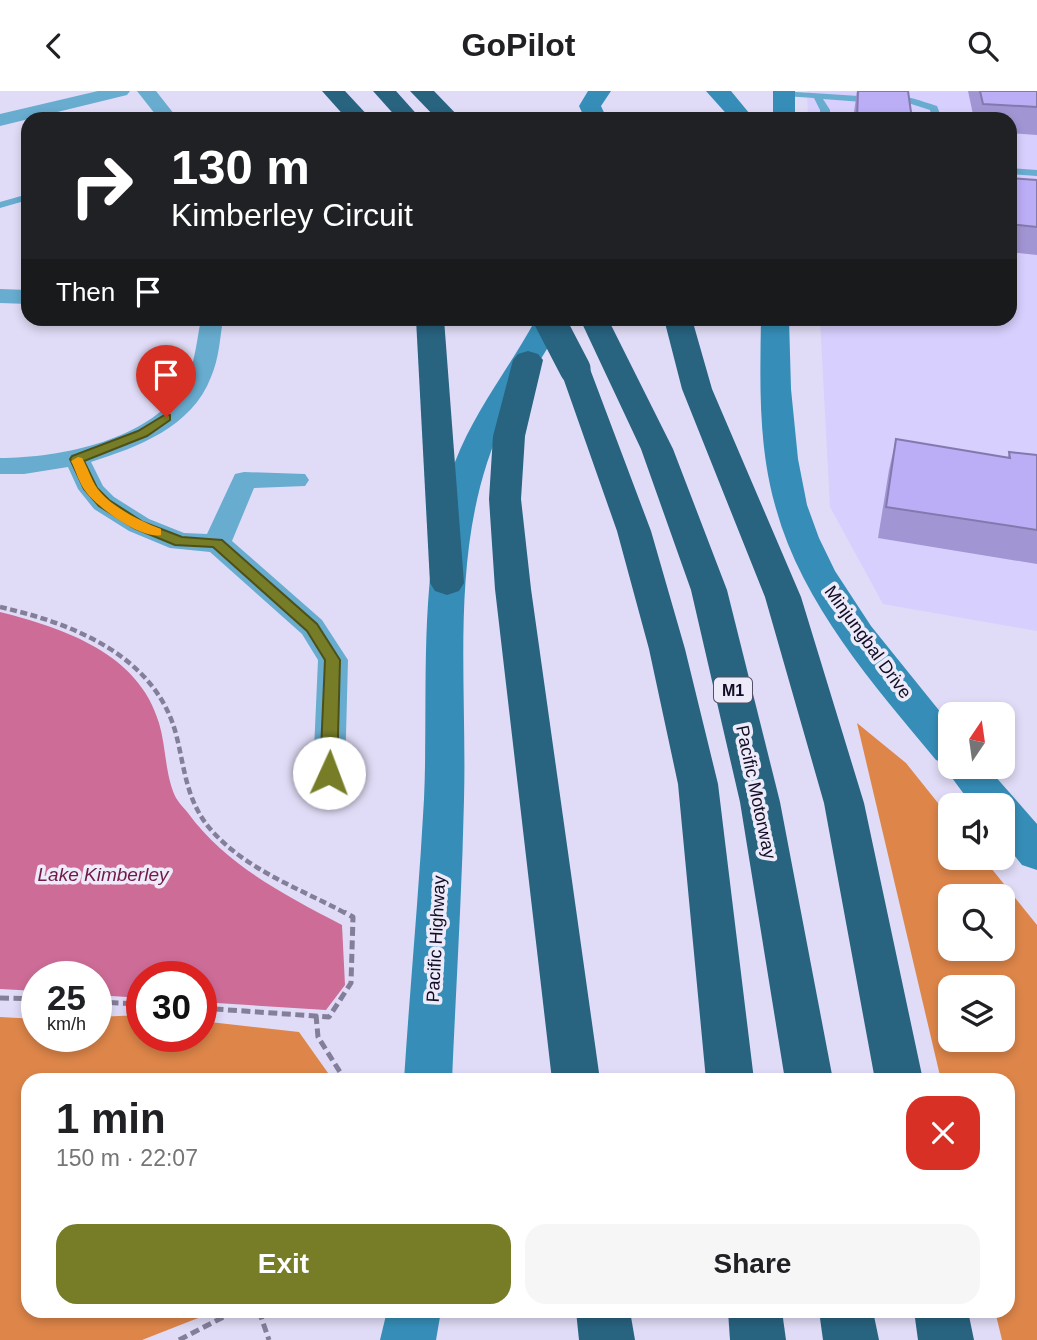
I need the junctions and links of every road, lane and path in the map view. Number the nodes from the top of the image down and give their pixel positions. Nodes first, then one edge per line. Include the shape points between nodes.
1 (121, 91) edge
2 (146, 91) edge
3 (333, 91) edge
4 (384, 91) edge
5 (421, 91) edge
6 (600, 91) edge
7 (892, 91) edge
8 (783, 92) edge
9 (818, 97) junction
10 (33, 112) edge
11 (163, 112) edge
12 (353, 112) edge
13 (404, 112) edge
14 (443, 112) edge
15 (593, 112) edge
16 (784, 112) edge
17 (825, 112) edge
18 (935, 112) edge
19 (21, 115) edge
20 (0, 120) edge
21 (1017, 172) edge
22 (1037, 173) edge
23 (21, 199) edge
24 (0, 205) edge
25 (0, 296) edge
26 (21, 296) edge
27 (210, 326) edge
28 (430, 326) edge
29 (546, 326) edge
30 (554, 326) edge
31 (597, 326) edge
32 (680, 326) edge
33 (775, 326) edge
34 (528, 360) junction
35 (77, 459) junction
36 (0, 467) edge
37 (296, 480) dead end
38 (217, 543) junction
39 (447, 583) junction
40 (0, 607) edge
41 (938, 735) edge
42 (329, 773) dead end
43 (974, 779) edge
44 (986, 793) edge
45 (1015, 826) edge
46 (1037, 853) edge
47 (0, 998) edge
48 (21, 999) edge
49 (217, 1009) edge
50 (316, 1015) junction
51 (341, 1073) edge
52 (428, 1073) edge
53 (575, 1073) edge
54 (729, 1073) edge
55 (808, 1073) edge
56 (898, 1073) edge
57 (221, 1318) edge
58 (262, 1318) edge
59 (413, 1318) edge
60 (415, 1318) edge
61 (604, 1318) edge
62 (756, 1318) edge
63 (847, 1318) edge
64 (942, 1318) edge
65 (179, 1340) edge
66 (270, 1340) edge
67 (408, 1340) edge
68 (414, 1340) edge
69 (607, 1340) edge
70 (758, 1340) edge
71 (851, 1340) edge
72 (946, 1340) edge

1 - 10 street
2 - 11 street
3 - 12 highway
4 - 13 highway
5 - 14 highway
6 - 15 street via 590,106
7 - 9 lane via 876,100
7 - 18 lane
8 - 9 lane
8 - 16 street
9 - 17 lane
19 - 20 street
21 - 22 lane
23 - 24 lane
25 - 26 street
27 - 35 street via 197,383 184,400 142,434
28 - 39 highway
29 - 34 street, Pacific Highway
30 - 54 highway, bridge via 575,369 634,531 667,649 698,784
31 - 55 highway, Pacific Motorway / M1 via 657,449 709,590 760,802
32 - 56 highway via 711,426 783,597 840,790
33 - 41 street, Minjungbal Drive via 781,451 792,508 810,557 845,616
34 - 39 street, Pacific Highway via 503,394 471,462
34 - 53 highway via 509,436 505,499
35 - 36 street
35 - 38 street via 91,489 104,503 139,525 180,542
37 - 38 street via 244,480
38 - 42 street via 312,627 332,660
39 - 52 street, Pacific Highway via 444,799
40 - 50 path via 56,621 128,660 148,681 173,724 185,782 197,811 220,839 289,887 354,918 351,983 329,1017
43 - 44 street
45 - 46 street
47 - 48 path
49 - 50 path
50 - 51 path via 318,1037
57 - 65 path
58 - 66 path
59 - 67 street
60 - 68 street
61 - 69 highway
62 - 70 highway
63 - 71 highway
64 - 72 highway

